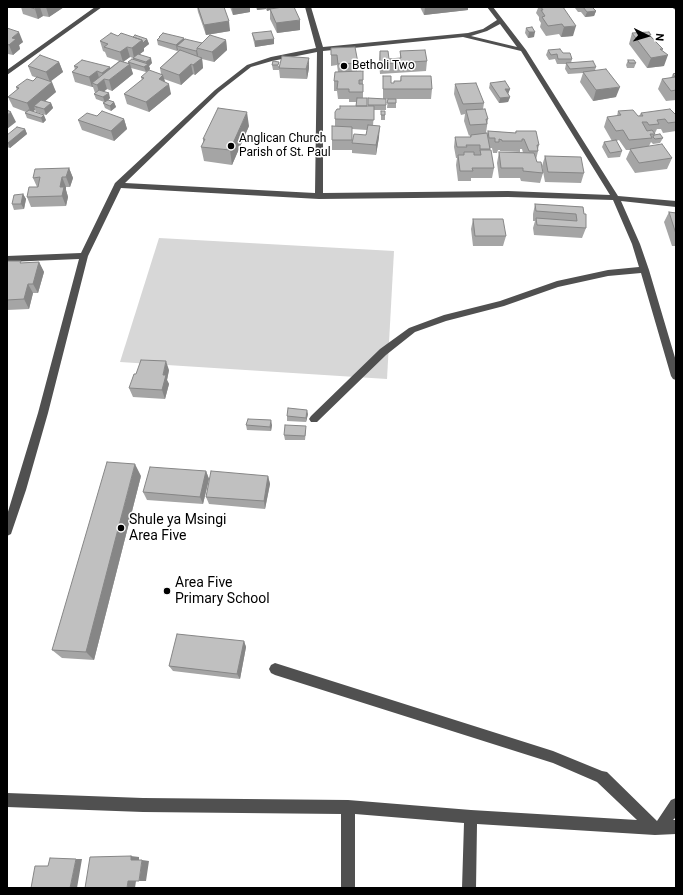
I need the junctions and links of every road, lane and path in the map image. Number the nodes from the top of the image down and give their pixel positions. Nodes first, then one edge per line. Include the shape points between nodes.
1 (99, 7) edge
2 (308, 7) edge
3 (490, 7) edge
4 (500, 20) junction
5 (462, 36) junction
6 (320, 49) junction
7 (523, 50) junction
8 (7, 73) edge
9 (118, 185) junction
10 (319, 196) junction
11 (616, 198) junction
12 (676, 204) edge
13 (84, 256) junction
14 (7, 259) edge
15 (644, 270) junction
16 (676, 376) edge
17 (314, 419) dead end
18 (7, 531) edge
19 (275, 669) dead end
20 (7, 800) edge
21 (676, 805) edge
22 (348, 807) junction
23 (471, 817) junction
24 (676, 827) edge
25 (658, 828) junction
26 (348, 888) edge
27 (469, 888) edge

1 - 8 street
2 - 6 street
3 - 4 street
4 - 5 street via 485,30
4 - 7 street
5 - 6 street
5 - 7 street
6 - 9 street via 249,66 217,91
6 - 10 street
7 - 11 street
9 - 10 street
9 - 13 street
10 - 11 street via 508,194
11 - 12 street
11 - 15 street
13 - 14 street
13 - 18 street via 43,413
15 - 16 street
15 - 17 street via 608,273 564,282 501,304 444,318 412,330 384,352
19 - 25 street via 553,757 602,777
20 - 22 street via 143,805
21 - 25 street
22 - 23 street
22 - 26 street
23 - 25 street
23 - 27 street
24 - 25 street

